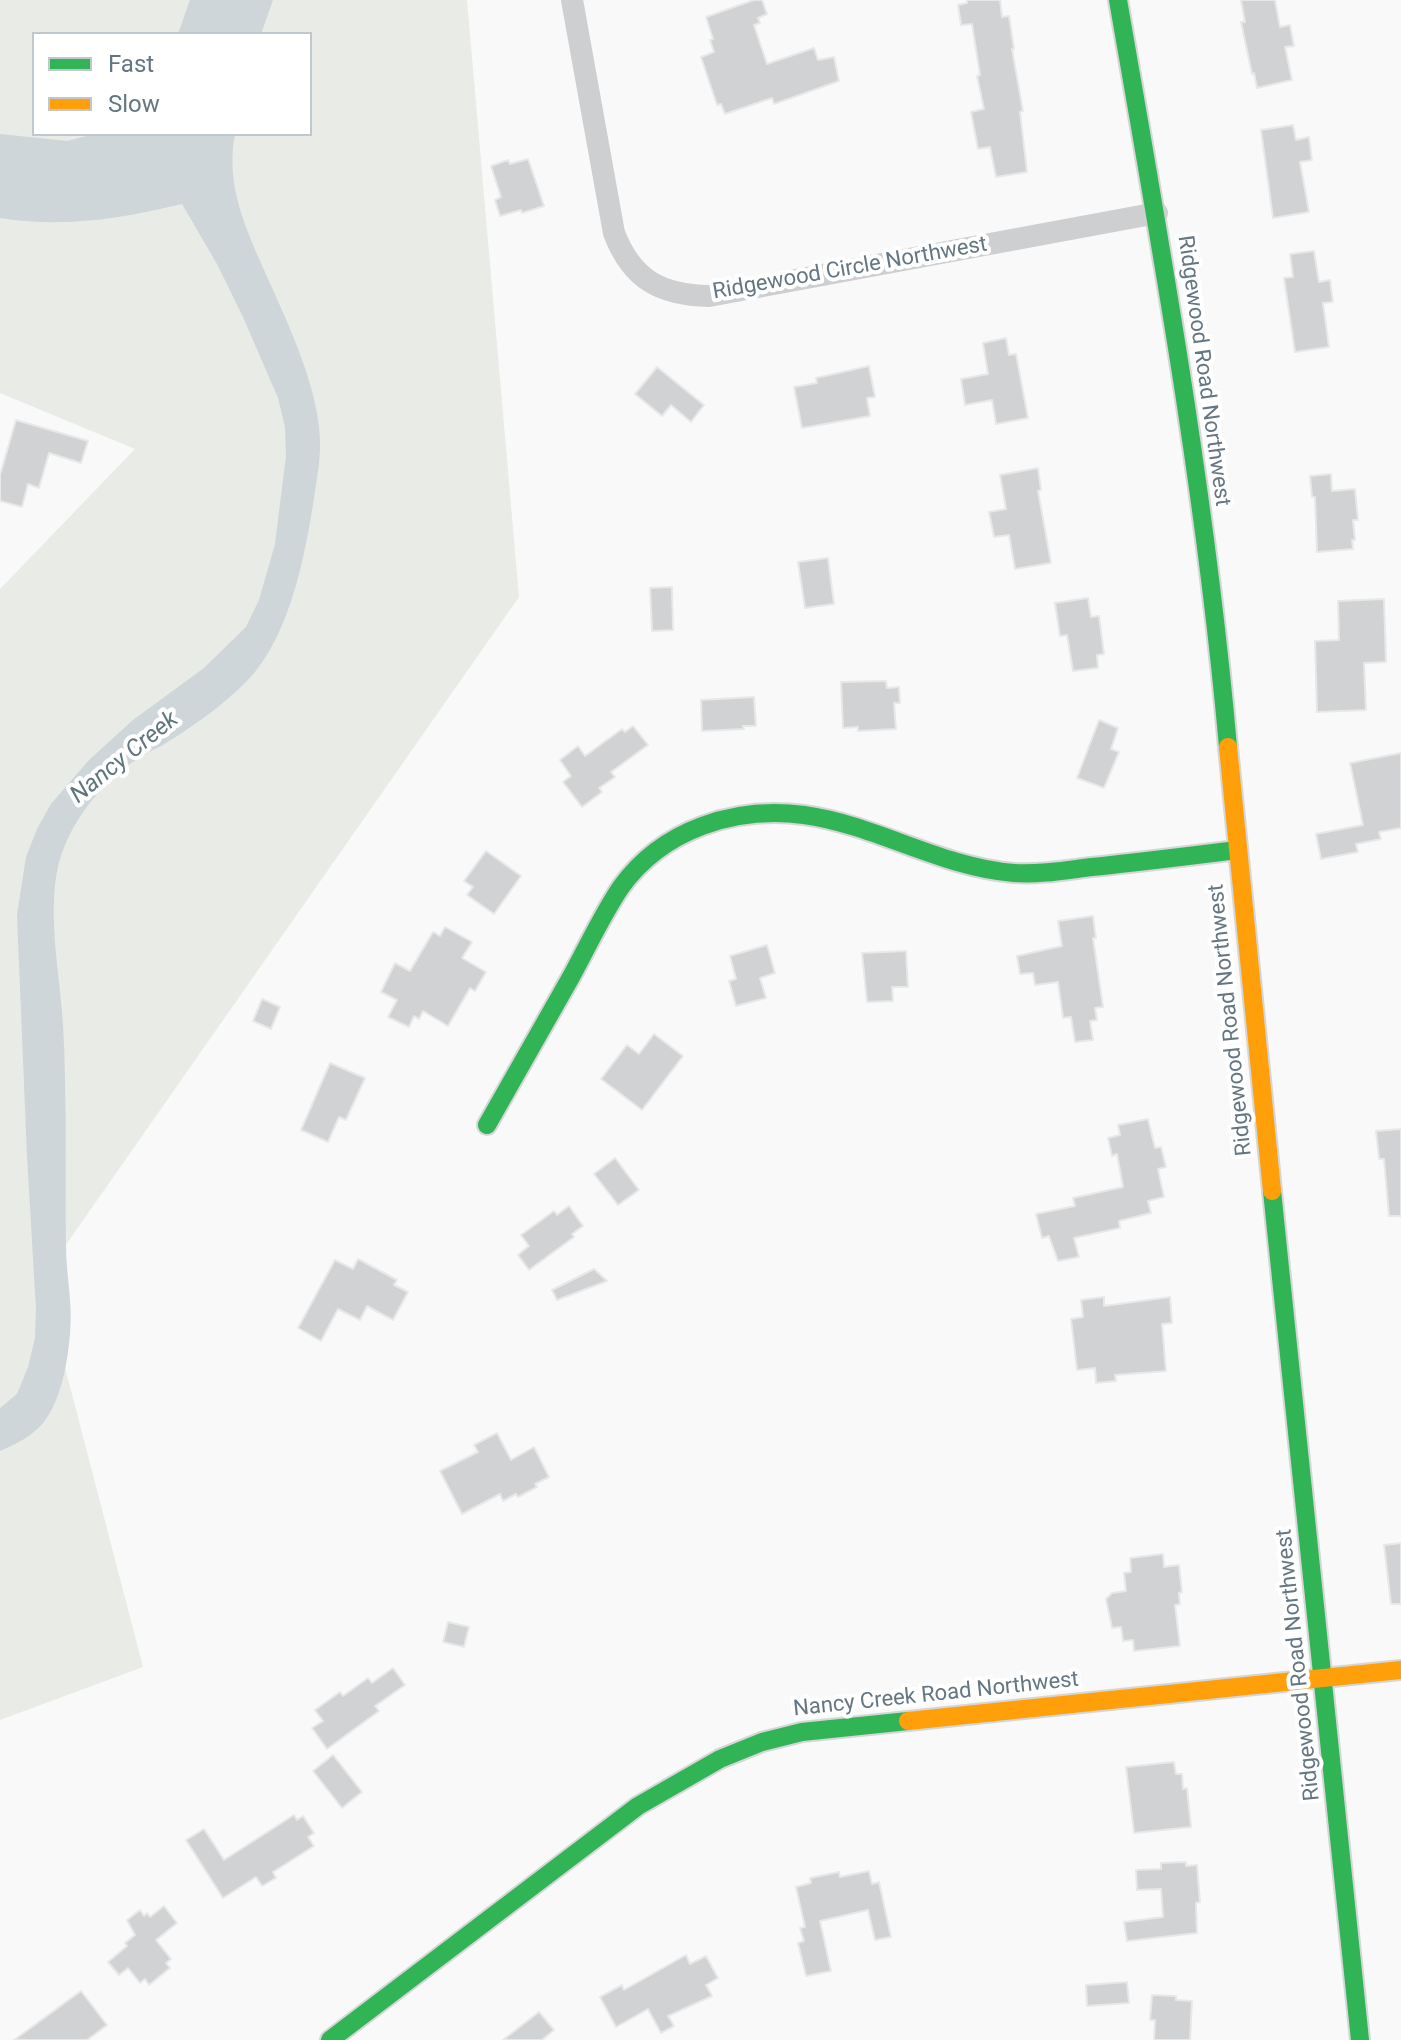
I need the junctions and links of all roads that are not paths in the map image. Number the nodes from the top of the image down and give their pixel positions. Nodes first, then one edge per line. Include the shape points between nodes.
1 (572, 0) edge
2 (1118, 0) edge
3 (1157, 213) junction
4 (1237, 850) junction
5 (487, 1125) dead end
6 (1401, 1670) edge
7 (1325, 1677) junction
8 (330, 2040) edge
9 (1360, 2040) edge

1 - 3 street, Ridgewood Circle Northwest via 614,233 631,265 659,288 709,296
2 - 3 street, Ridgewood Road Northwest
3 - 4 street, Ridgewood Road Northwest via 1217,625
4 - 5 street via 1013,873 963,864 804,813 756,812 712,821 660,847 621,888
4 - 7 street, Ridgewood Road Northwest
6 - 7 street, Nancy Creek Road Northwest
7 - 8 street, Nancy Creek Road Northwest via 802,1732 762,1742 720,1759 638,1806
7 - 9 street, Ridgewood Road Northwest

